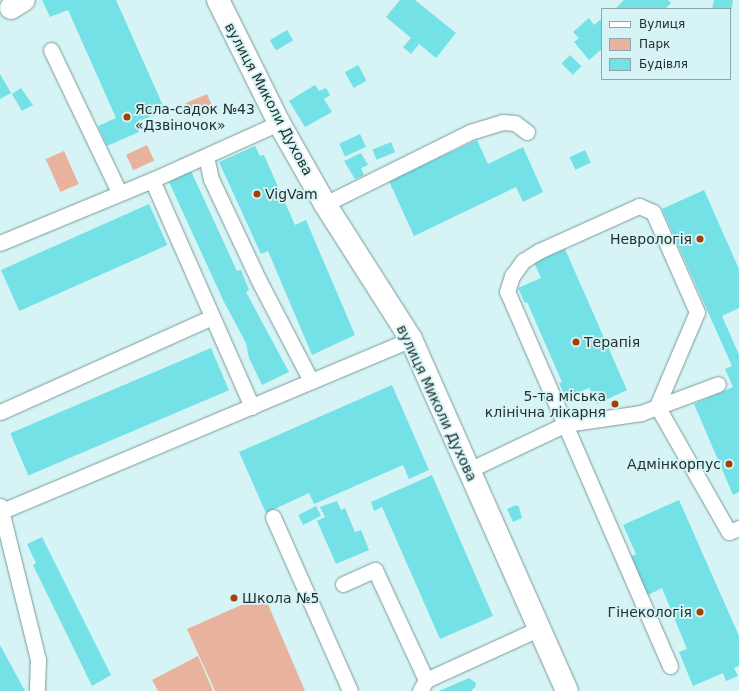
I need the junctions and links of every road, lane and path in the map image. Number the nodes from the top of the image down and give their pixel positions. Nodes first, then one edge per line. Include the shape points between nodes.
1 (218, 0) edge
2 (52, 50) dead end
3 (279, 122) junction
4 (527, 132) dead end
5 (206, 156) junction
6 (152, 180) junction
7 (119, 192) junction
8 (325, 204) junction
9 (0, 243) edge
10 (212, 317) junction
11 (410, 339) junction
12 (311, 381) junction
13 (718, 384) dead end
14 (657, 406) junction
15 (252, 407) junction
16 (0, 412) edge
17 (566, 424) junction
18 (469, 470) junction
19 (0, 510) edge
20 (273, 517) dead end
21 (739, 528) edge
22 (343, 584) dead end
23 (540, 628) junction
24 (670, 666) dead end
25 (423, 686) edge
26 (37, 691) edge
27 (350, 691) edge
28 (567, 691) edge

1 - 3 street, вулиця Миколи Духова
2 - 7 lane
3 - 5 lane
3 - 8 street, вулиця Миколи Духова
4 - 8 lane via 516,123 502,122 470,132
5 - 6 lane
5 - 12 lane via 211,179 258,279
6 - 7 lane
6 - 10 lane
7 - 9 lane
8 - 11 street, вулиця Миколи Духова
10 - 15 lane
10 - 16 lane
11 - 12 lane
11 - 18 street, вулиця Миколи Духова
12 - 15 lane
13 - 14 lane
14 - 17 lane via 622,417
14 - 17 lane via 697,312 654,212 639,206 531,255 516,268 509,284 507,292
14 - 21 lane via 729,532
15 - 19 lane
17 - 18 lane
17 - 24 lane
18 - 23 street, вулиця Миколи Духова
19 - 26 lane via 38,659
20 - 27 lane
22 - 25 lane via 376,570
23 - 25 lane
23 - 28 street, вулиця Миколи Духова

